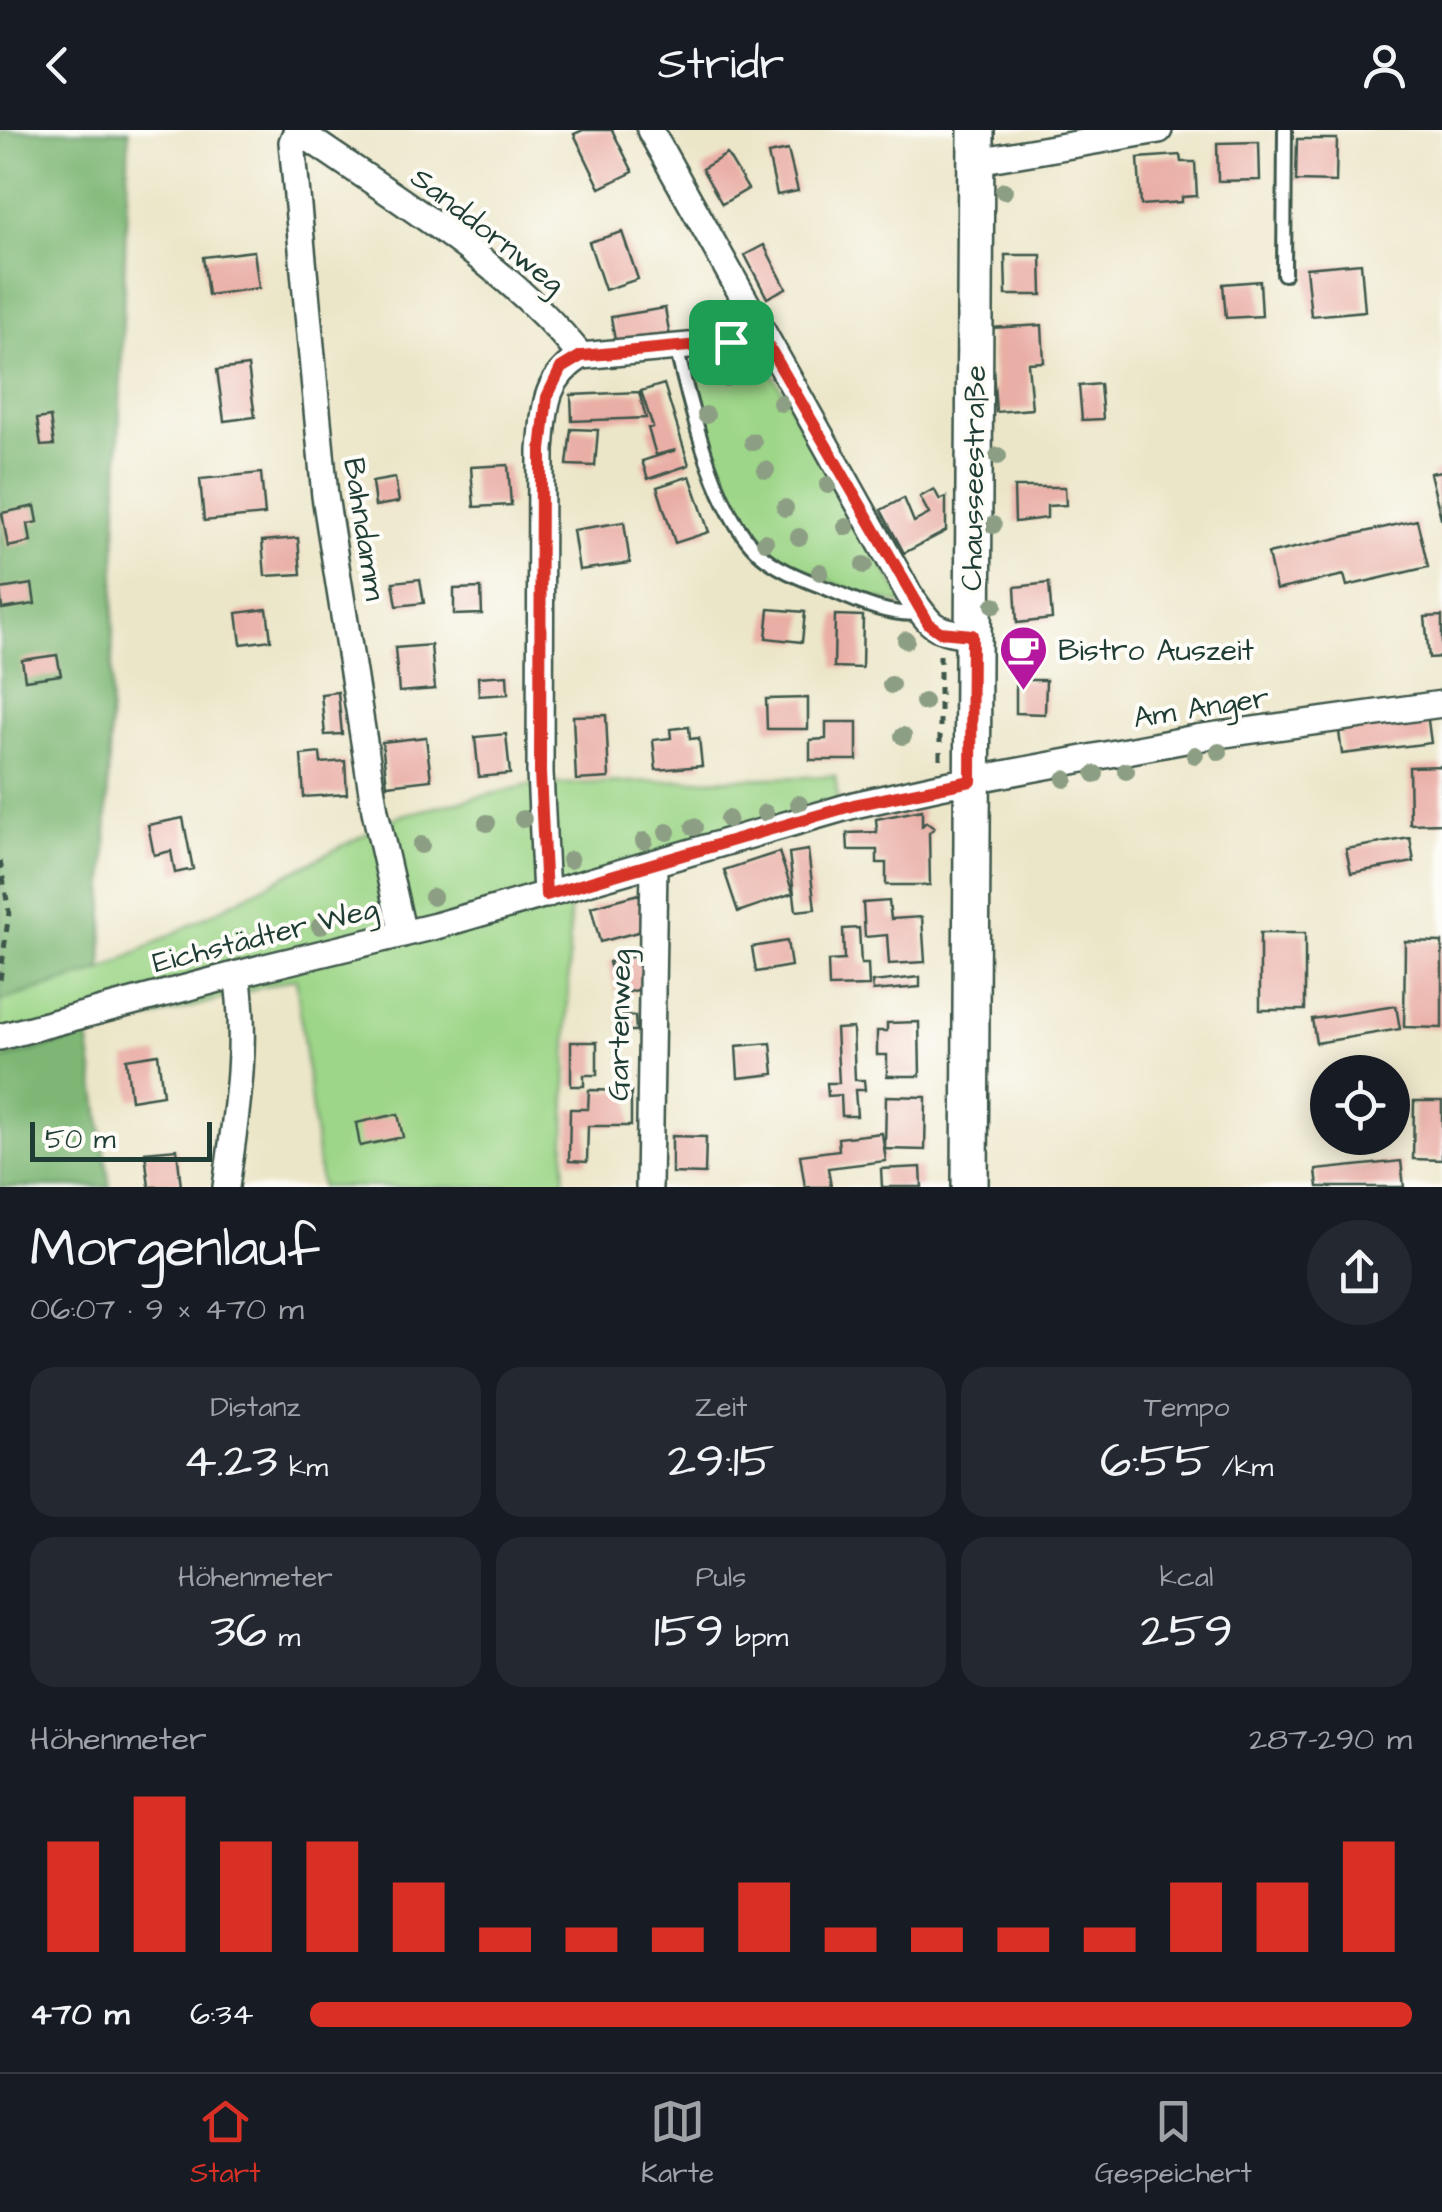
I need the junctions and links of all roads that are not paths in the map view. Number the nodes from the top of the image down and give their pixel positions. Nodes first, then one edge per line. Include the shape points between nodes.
1 (296, 130) edge
2 (650, 130) edge
3 (1159, 130) edge
4 (1285, 130) edge
5 (976, 145) edge
6 (1284, 274) dead end
7 (761, 333) junction
8 (676, 347) junction
9 (581, 356) junction
10 (922, 612) junction
11 (956, 633) junction
12 (1442, 704) edge
13 (956, 775) junction
14 (654, 864) junction
15 (546, 895) junction
16 (403, 934) junction
17 (238, 974) junction
18 (0, 1036) edge
19 (226, 1187) edge
20 (649, 1187) edge
21 (970, 1187) edge

1 - 9 street, Sanddornweg via 481,258 550,318
1 - 16 street, Bahndamm via 325,496 375,811
2 - 7 street
3 - 5 street
4 - 6 lane
5 - 11 main road, Chausseestraße
7 - 8 street
7 - 10 street
8 - 9 street
8 - 10 lane via 725,502 760,554 853,600 907,615
9 - 15 street via 561,368 547,397 541,450
10 - 11 street via 929,624
11 - 13 main road, Chausseestraße
12 - 13 street, Am Anger
13 - 14 street, Eichstädter Weg
13 - 21 main road, Chausseestraße
14 - 15 street, Eichstädter Weg
14 - 20 street, Gartenweg
15 - 16 street, Eichstädter Weg
16 - 17 street, Eichstädter Weg
17 - 18 street, Eichstädter Weg
17 - 19 street via 238,1099

